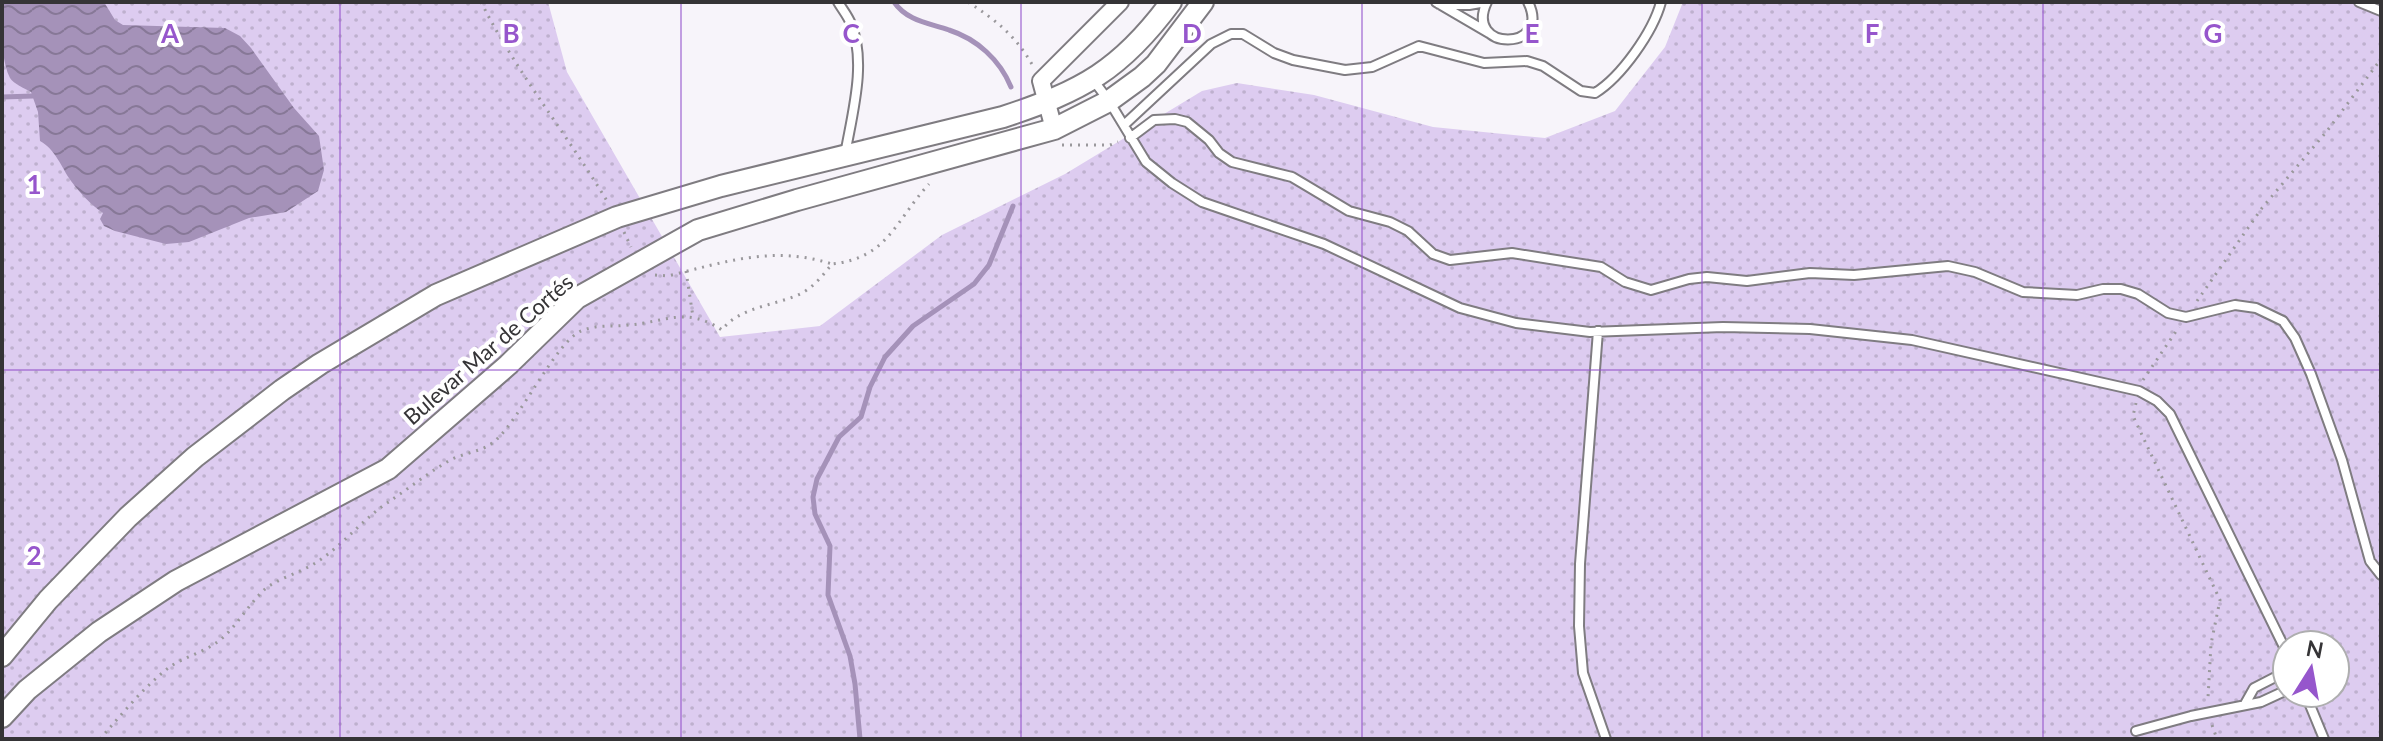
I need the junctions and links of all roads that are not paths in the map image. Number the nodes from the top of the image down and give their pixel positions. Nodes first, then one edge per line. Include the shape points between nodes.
1 (838, 2) edge
2 (1120, 2) edge
3 (1171, 2) edge
4 (1203, 2) edge
5 (1487, 2) edge
6 (1528, 2) edge
7 (1661, 2) edge
8 (2359, 2) edge
9 (1437, 3) edge
10 (2381, 11) edge
11 (1490, 33) junction
12 (1094, 81) junction
13 (1109, 101) junction
14 (1047, 103) junction
15 (1124, 125) junction
16 (1054, 129) junction
17 (1130, 138) junction
18 (845, 155) junction
19 (845, 186) junction
20 (1598, 331) junction
21 (2381, 575) edge
22 (2275, 629) edge
23 (2, 656) edge
24 (2271, 679) edge
25 (2271, 697) edge
26 (2245, 704) junction
27 (2312, 709) edge
28 (2, 717) edge
29 (2136, 731) dead end
30 (1606, 739) edge
31 (2324, 739) edge

1 - 18 lane via 851,25 858,55
2 - 14 street via 1041,81
3 - 12 street via 1124,58
4 - 13 street, Bulevar Mar de Cortés via 1156,64
5 - 9 lane
5 - 11 lane via 1483,19
6 - 11 lane via 1532,20 1525,34 1504,40
7 - 15 lane via 1634,51 1595,93 1581,91 1527,61 1484,63 1419,46 1372,67 1345,70 1293,60 1243,34 1231,34 1211,44
8 - 10 lane
9 - 11 lane
12 - 13 lane
12 - 14 street
13 - 15 lane
13 - 16 street, Bulevar Mar de Cortés
14 - 16 street
14 - 18 street
15 - 17 lane
16 - 19 street, Bulevar Mar de Cortés
17 - 20 lane via 1146,162 1202,202 1324,244 1460,308 1516,323
17 - 21 lane via 1154,120 1187,122 1232,162 1292,177 1349,211 1408,231 1433,254 1450,260 1512,253 1601,267 1651,290 1707,277 1747,281 1948,266 2034,294 2121,289 2186,317 2235,305 2256,308 2283,321 2295,338 2342,460 2370,561
18 - 19 street
18 - 23 street via 617,217 436,295 355,343 282,390 195,457 128,517
19 - 28 street, Bulevar Mar de Cortés via 698,230 577,298 388,469 176,581 99,632
20 - 22 lane via 1810,329 1912,340 2139,391 2170,414
20 - 30 lane via 1579,626 1583,673
24 - 26 lane via 2254,688
25 - 26 lane
26 - 29 lane
27 - 31 lane

